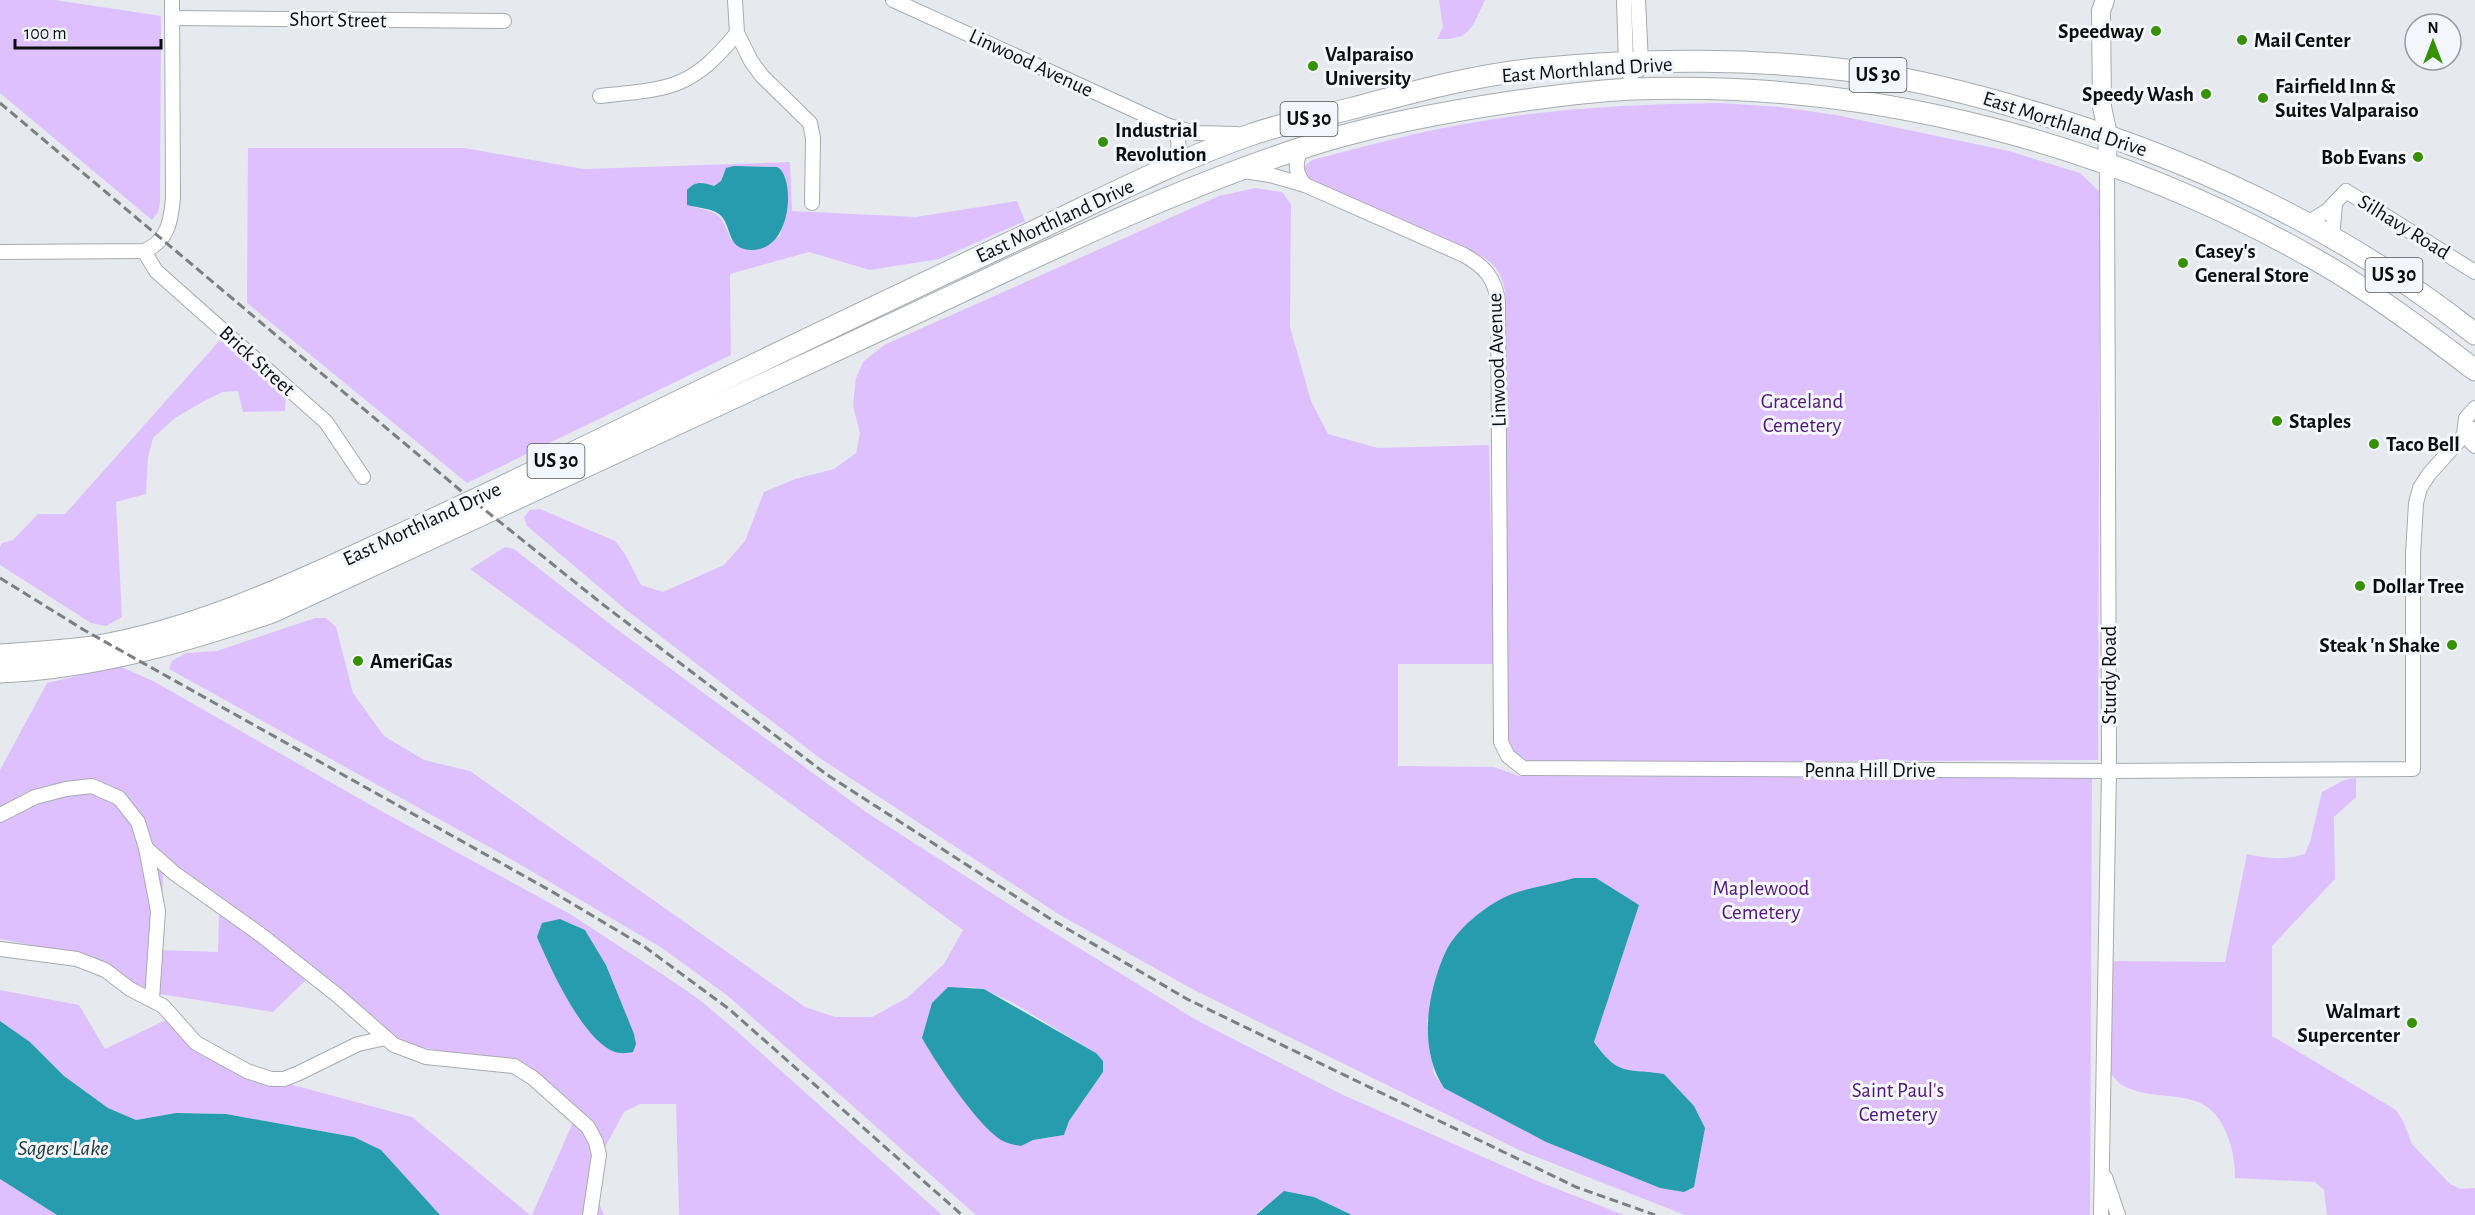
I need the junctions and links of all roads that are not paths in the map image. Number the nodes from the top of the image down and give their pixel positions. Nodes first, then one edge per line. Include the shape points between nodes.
1 (172, 0) edge
2 (735, 0) edge
3 (893, 0) edge
4 (1624, 0) edge
5 (1638, 0) edge
6 (2107, 0) edge
7 (172, 18) junction
8 (504, 21) dead end
9 (737, 33) junction
10 (1633, 63) junction
11 (1634, 89) junction
12 (600, 96) dead end
13 (1169, 126) junction
14 (1253, 134) junction
15 (2108, 135) junction
16 (1302, 147) junction
17 (2107, 164) junction
18 (1170, 167) junction
19 (1236, 171) junction
20 (1305, 185) junction
21 (812, 203) dead end
22 (2336, 204) junction
23 (2307, 223) junction
24 (2332, 238) junction
25 (144, 251) junction
26 (0, 252) edge
27 (2475, 272) edge
28 (2475, 334) edge
29 (2475, 370) edge
30 (2475, 408) edge
31 (2469, 432) edge
32 (2475, 446) edge
33 (363, 477) dead end
34 (1501, 581) joint
35 (0, 655) edge
36 (0, 672) edge
37 (2109, 771) junction
38 (0, 814) edge
39 (146, 848) junction
40 (0, 949) edge
41 (152, 999) junction
42 (386, 1038) junction
43 (2100, 1159) junction
44 (590, 1215) edge
45 (2101, 1215) edge
46 (2118, 1215) edge

1 - 7 street
2 - 9 street
3 - 13 street, Linwood Avenue
4 - 10 street
5 - 10 street
6 - 15 main road, Sturdy Road via 2102,11 2102,107
7 - 8 street, Short Street
7 - 25 street via 171,223 153,248
9 - 12 street via 705,68 685,81 657,90
9 - 21 street via 762,76 810,123
10 - 11 street
10 - 14 highway, East Morthland Drive / US 30 via 1532,69 1450,83
10 - 15 highway, East Morthland Drive / US 30 via 1751,63 1868,73 1986,97
11 - 16 highway, East Morthland Drive / US 30 via 1558,95 1410,119
11 - 17 highway, East Morthland Drive / US 30 via 1766,92 1852,100 1944,117
13 - 14 street, Linwood Avenue via 1213,135
13 - 18 street via 1179,141 1178,156
14 - 18 highway, East Morthland Drive / US 30
15 - 17 main road, Sturdy Road
15 - 23 highway, East Morthland Drive / US 30 via 2195,168
16 - 19 highway, East Morthland Drive / US 30
16 - 20 street via 1296,166
17 - 29 highway, East Morthland Drive / US 30 via 2251,225 2320,262
17 - 37 street, Sturdy Road
18 - 35 highway, East Morthland Drive / US 30 via 501,488 279,590 190,623 115,642
19 - 20 street, Linwood Avenue via 1259,172
19 - 36 highway, East Morthland Drive / US 30 via 1094,231 272,612 140,652
20 - 34 street, Linwood Avenue via 1464,255 1493,279 1498,302
22 - 23 street, Silhavy Road
22 - 24 street, Silhavy Road
22 - 27 street, Silhavy Road via 2346,190
23 - 24 highway, East Morthland Drive / US 30
24 - 28 highway, East Morthland Drive / US 30 via 2392,274
25 - 26 street
25 - 33 street, Brick Street via 156,271 326,422
30 - 31 street via 2466,418
31 - 32 street
31 - 37 street, Penna Hill Drive via 2429,474 2416,503 2413,769
34 - 37 street, Penna Hill Drive via 1501,742 1508,756 1523,768
37 - 43 street, Sturdy Road
38 - 39 street via 35,797 92,786 118,798 138,822
39 - 41 street via 158,911
39 - 42 street via 174,873 278,948
40 - 41 street via 77,959 105,970 130,989
41 - 42 street via 196,1043 247,1071 271,1079 284,1079 358,1044
42 - 44 street via 426,1057 514,1066 533,1078 588,1127 596,1142 599,1155
43 - 45 street, Sturdy Road
43 - 46 street

